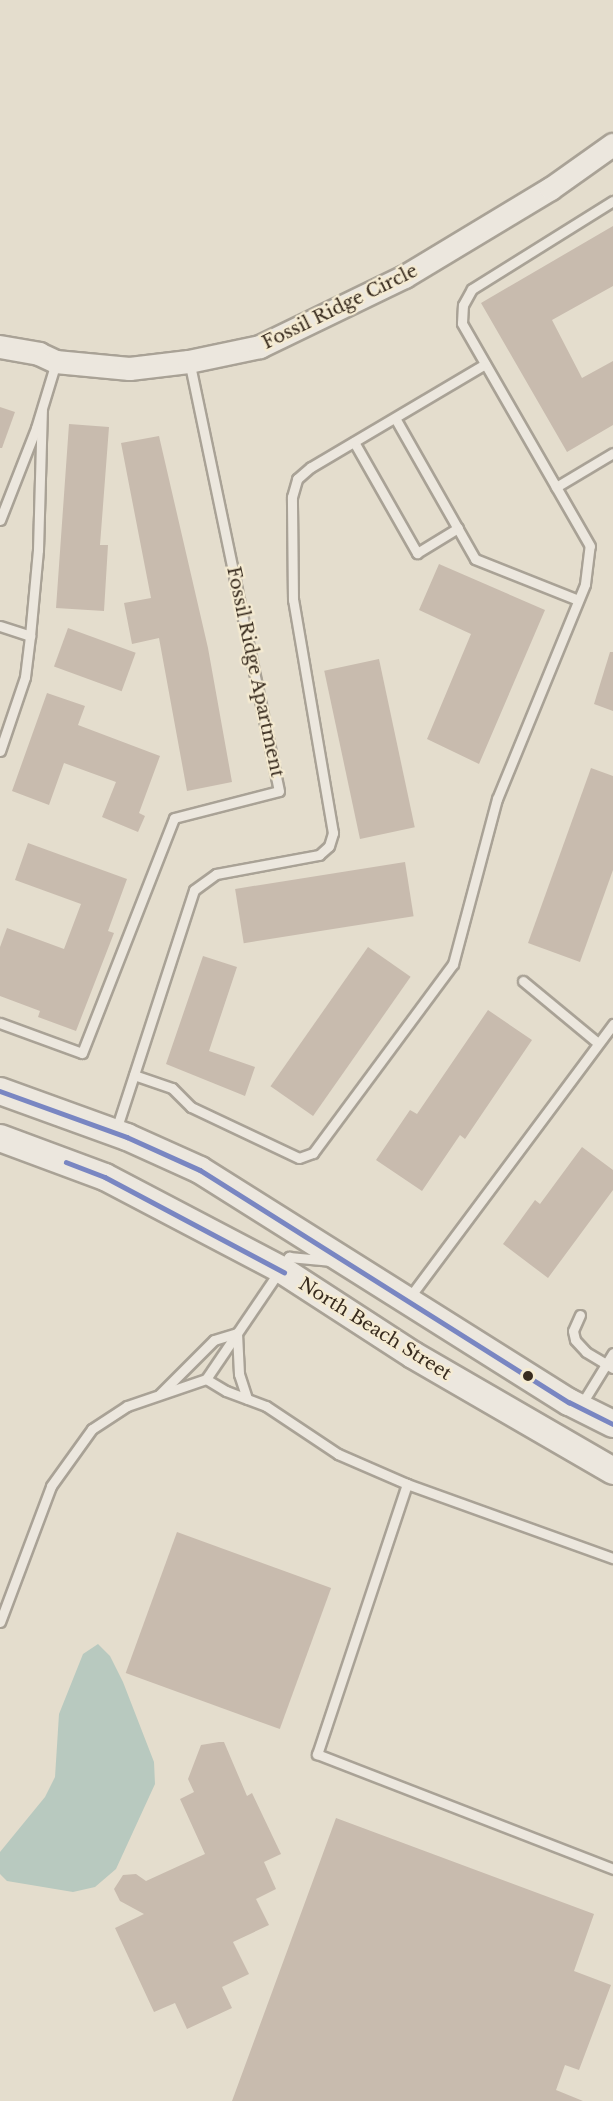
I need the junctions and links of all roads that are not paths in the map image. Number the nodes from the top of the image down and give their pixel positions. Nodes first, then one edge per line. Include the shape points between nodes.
1 (613, 145) edge
2 (613, 201) edge
3 (0, 347) edge
4 (189, 362) junction
5 (56, 363) junction
6 (485, 364) junction
7 (42, 410) junction
8 (395, 418) junction
9 (354, 442) junction
10 (613, 453) edge
11 (556, 487) junction
12 (0, 520) edge
13 (458, 528) junction
14 (578, 600) junction
15 (0, 626) edge
16 (30, 636) junction
17 (0, 752) edge
18 (524, 981) dead end
19 (0, 1023) edge
20 (613, 1024) edge
21 (598, 1043) junction
22 (134, 1075) junction
23 (0, 1091) edge
24 (115, 1133) junction
25 (0, 1138) edge
26 (352, 1263) junction
27 (282, 1270) junction
28 (409, 1298) junction
29 (580, 1315) dead end
30 (237, 1333) junction
31 (613, 1353) edge
32 (610, 1366) edge
33 (206, 1379) junction
34 (160, 1395) junction
35 (247, 1399) junction
36 (580, 1407) junction
37 (613, 1424) edge
38 (559, 1441) junction
39 (613, 1471) edge
40 (407, 1484) junction
41 (613, 1558) edge
42 (0, 1622) edge
43 (613, 1869) edge

1 - 4 street, Fossil Ridge Circle via 551,189 405,277 260,347
2 - 6 lane via 472,289 463,305 462,323
3 - 5 street, Fossil Ridge Circle via 39,354
4 - 5 street, Fossil Ridge Circle via 130,369
4 - 19 lane, Fossil Ridge Apartment via 279,791 174,818 82,1053
5 - 7 lane
6 - 8 lane
6 - 11 lane
7 - 12 lane
7 - 16 lane via 38,550
8 - 9 lane
8 - 13 lane
9 - 13 lane via 417,552
9 - 22 lane via 297,479 292,497 293,600 331,839 319,855 216,874 194,890
10 - 11 lane
11 - 14 lane via 590,546 585,584
13 - 14 lane via 475,559
14 - 22 lane via 497,799 453,964 313,1153 299,1158 191,1107 172,1088
15 - 16 lane
16 - 17 lane via 25,677
18 - 21 lane
20 - 21 lane
21 - 28 lane
22 - 24 lane
23 - 24 main road
24 - 26 main road via 200,1170
25 - 27 main road, North Beach Street via 105,1177
26 - 27 lane via 289,1257
26 - 28 main road
27 - 30 lane
27 - 38 main road, North Beach Street via 413,1355
28 - 36 main road
29 - 32 lane via 573,1331 575,1340
30 - 33 lane
30 - 34 lane via 214,1340
30 - 35 lane via 238,1374
31 - 32 lane
32 - 36 lane
33 - 34 lane
33 - 35 lane
34 - 42 lane via 127,1406 92,1429 51,1486
35 - 40 lane via 266,1406 338,1454
36 - 37 main road
36 - 38 main road
38 - 39 main road, North Beach Street
40 - 41 lane
40 - 43 lane via 317,1754

